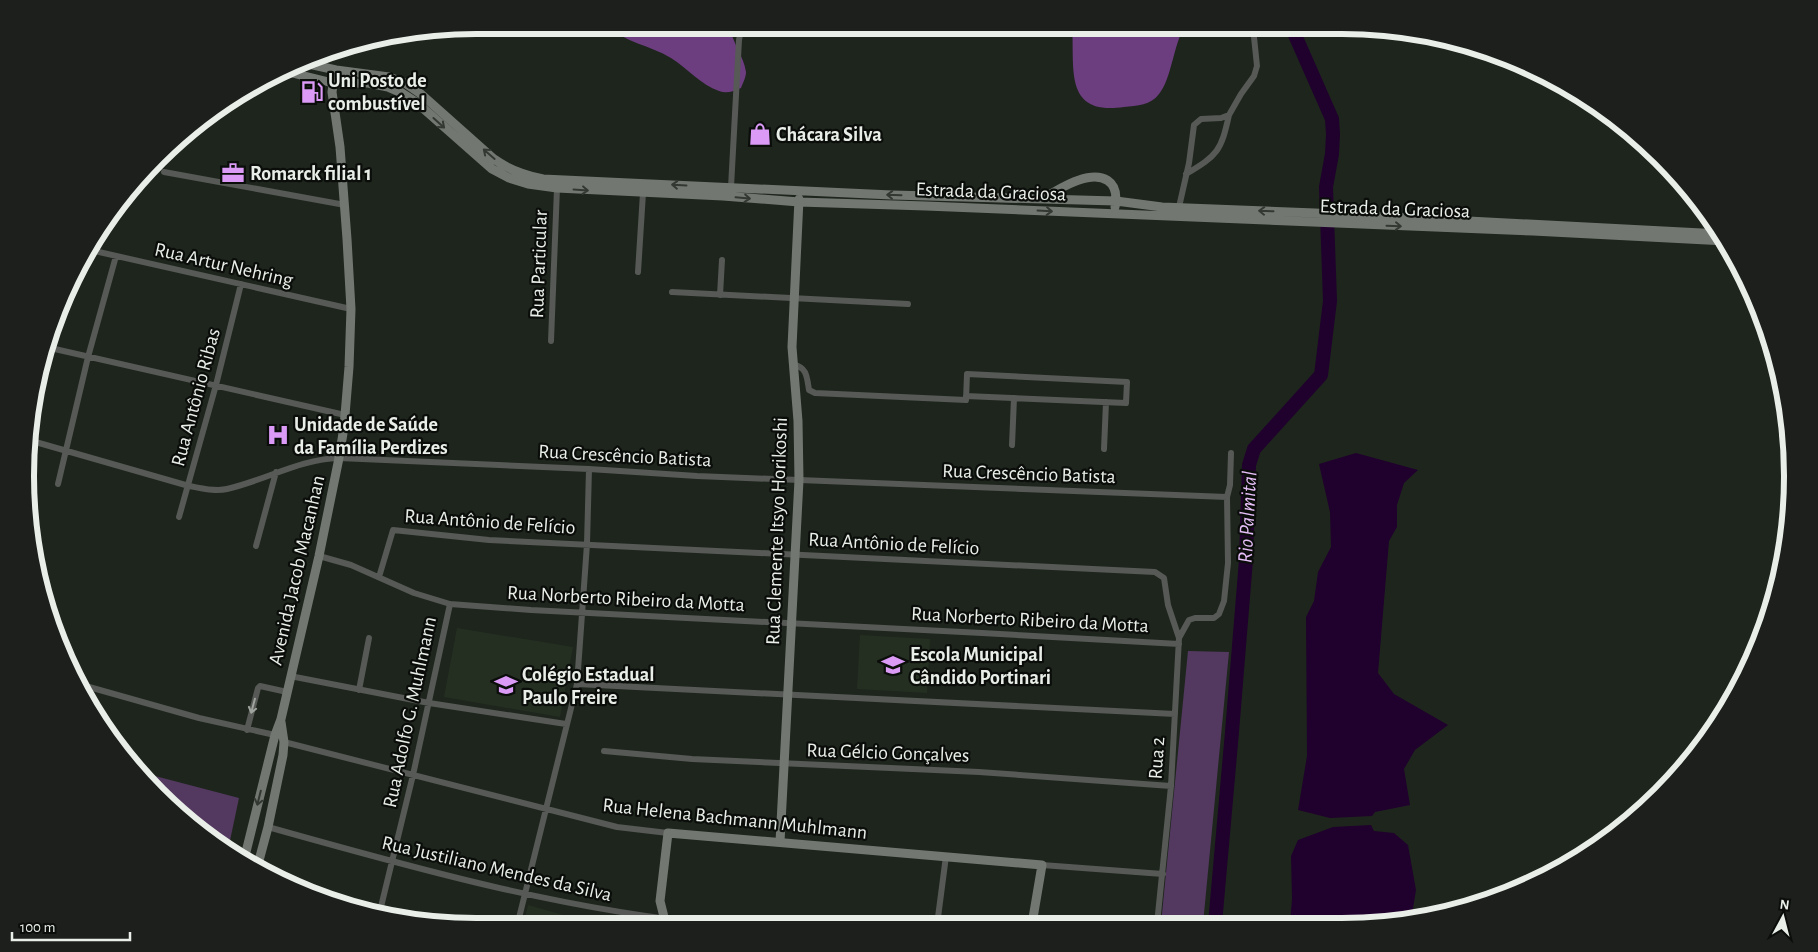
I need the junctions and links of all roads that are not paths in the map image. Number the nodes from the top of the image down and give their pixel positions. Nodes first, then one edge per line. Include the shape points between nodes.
1 (740, 34) edge
2 (1254, 37) dead end
3 (311, 65) edge
4 (300, 70) edge
5 (336, 70) junction
6 (293, 73) edge
7 (298, 75) junction
8 (333, 83) junction
9 (1229, 115) junction
10 (164, 172) dead end
11 (1186, 174) junction
12 (730, 187) junction
13 (557, 188) junction
14 (799, 190) junction
15 (643, 193) junction
16 (1042, 199) junction
17 (1116, 201) junction
18 (799, 202) junction
19 (345, 205) junction
20 (1179, 207) junction
21 (1114, 214) junction
22 (1314, 218) junction
23 (1345, 219) junction
24 (1712, 234) edge
25 (1716, 240) edge
26 (95, 251) edge
27 (116, 256) junction
28 (722, 260) dead end
29 (638, 272) dead end
30 (241, 284) junction
31 (672, 292) dead end
32 (720, 295) junction
33 (795, 299) junction
34 (908, 304) dead end
35 (351, 309) junction
36 (552, 341) dead end
37 (53, 348) edge
38 (88, 356) junction
39 (794, 365) junction
40 (216, 385) junction
41 (966, 396) junction
42 (1014, 398) junction
43 (1106, 402) junction
44 (345, 415) junction
45 (36, 442) edge
46 (1012, 445) dead end
47 (1104, 449) dead end
48 (66, 450) junction
49 (1231, 453) dead end
50 (339, 458) junction
51 (589, 469) junction
52 (276, 472) junction
53 (799, 480) junction
54 (58, 484) dead end
55 (189, 486) junction
56 (1227, 497) junction
57 (179, 517) dead end
58 (587, 544) junction
59 (256, 546) dead end
60 (795, 554) junction
61 (319, 556) junction
62 (380, 577) junction
63 (450, 604) junction
64 (583, 612) junction
65 (790, 623) junction
66 (369, 638) dead end
67 (1179, 641) junction
68 (290, 676) junction
69 (578, 684) junction
70 (87, 686) edge
71 (359, 690) junction
72 (286, 692) junction
73 (787, 694) junction
74 (429, 703) junction
75 (1175, 714) junction
76 (281, 719) junction
77 (566, 724) junction
78 (247, 730) junction
79 (275, 735) junction
80 (284, 742) junction
81 (271, 750) junction
82 (604, 751) dead end
83 (783, 764) junction
84 (413, 775) junction
85 (1171, 786) junction
86 (546, 809) junction
87 (268, 827) junction
88 (668, 832) junction
89 (780, 842) junction
90 (246, 853) edge
91 (946, 856) junction
92 (259, 861) edge
93 (392, 862) junction
94 (1042, 865) junction
95 (1163, 874) junction
96 (524, 894) junction
97 (381, 908) edge
98 (519, 918) edge
99 (640, 918) edge
100 (664, 918) edge
101 (938, 918) edge
102 (1033, 918) edge
103 (1158, 918) edge

1 - 12 street
2 - 9 street via 1257,66 1254,76
3 - 5 main road, Estrada da Graciosa
4 - 7 street
5 - 8 main road, Avenida Jacob Macanhan
12 -> 5 main road, Estrada da Graciosa via 543,179 524,175 494,159 405,83 389,77
6 - 7 main road, Estrada da Graciosa
7 - 8 main road, Estrada da Graciosa
8 -> 13 main road, Estrada da Graciosa via 368,84 402,92 492,169 528,184
8 - 19 main road, Avenida Jacob Macanhan
9 - 11 street via 1217,152
9 - 11 street via 1201,119 1194,125
10 - 19 street
11 - 20 street
12 - 14 main road, Estrada da Graciosa
13 -> 15 main road, Estrada da Graciosa
13 - 36 street, Rua Particular
16 -> 14 main road, Estrada da Graciosa
14 - 18 main road, Rua Clemente Itsyo Horikoshi
15 -> 18 main road, Estrada da Graciosa
15 - 29 street
16 - 17 main road, Estrada da Graciosa
16 - 17 main road via 1080,180 1098,177 1114,186
17 - 20 main road, Estrada da Graciosa
17 - 21 main road
18 -> 21 main road, Estrada da Graciosa
18 - 33 main road, Rua Clemente Itsyo Horikoshi
19 - 35 main road, Avenida Jacob Macanhan
22 -> 20 main road, Estrada da Graciosa
21 - 22 main road, Estrada da Graciosa
22 - 23 main road, Estrada da Graciosa
23 - 24 main road, Estrada da Graciosa
23 -> 25 main road, Estrada da Graciosa
26 - 27 street, Rua Artur Nehring
27 - 30 street, Rua Artur Nehring
27 - 38 street
28 - 32 street
30 - 35 street, Rua Artur Nehring
30 - 40 street, Rua Antônio Ribas
31 - 32 street
32 - 33 street
33 - 34 street
33 - 39 main road, Rua Clemente Itsyo Horikoshi
35 - 44 main road, Avenida Jacob Macanhan
37 - 38 street
38 - 40 street
38 - 48 street
39 - 41 street via 806,372 809,390 815,393 966,400
39 - 53 main road, Rua Clemente Itsyo Horikoshi
40 - 44 street
40 - 55 street, Rua Antônio Ribas
41 - 42 street
41 - 43 street via 967,374 1127,382 1126,403
42 - 43 street
42 - 46 street
43 - 47 street
44 - 50 main road, Avenida Jacob Macanhan
45 - 48 street, Rua Crescêncio Batista
48 - 54 street
48 - 55 street, Rua Crescêncio Batista
49 - 56 street
50 - 51 street, Rua Crescêncio Batista
50 - 52 street, Rua Crescêncio Batista via 316,460
50 - 61 main road, Avenida Jacob Macanhan
51 - 53 street, Rua Crescêncio Batista
51 - 58 street
52 - 55 street, Rua Crescêncio Batista via 227,489
52 - 59 street
53 - 56 street, Rua Crescêncio Batista
53 - 60 main road, Rua Clemente Itsyo Horikoshi
55 - 57 street, Rua Antônio Ribas
56 - 67 street via 1228,563 1222,608 1214,618 1189,620
58 - 60 street, Rua Antônio de Felício
58 - 62 street, Rua Antônio de Felício via 489,540 393,530
58 - 64 street
60 - 65 main road, Rua Clemente Itsyo Horikoshi
60 - 67 street, Rua Antônio de Felício via 1155,572 1164,578
61 - 62 street, Rua Norberto Ribeiro da Motta
61 - 68 main road, Avenida Jacob Macanhan
62 - 63 street, Rua Norberto Ribeiro da Motta via 414,593
63 - 64 street, Rua Norberto Ribeiro da Motta
63 - 74 street, Rua Adolfo G. Muhlmann
64 - 65 street, Rua Norberto Ribeiro da Motta
64 - 69 street
65 - 67 street, Rua Norberto Ribeiro da Motta
65 - 73 main road, Rua Clemente Itsyo Horikoshi
66 - 71 street
67 - 75 street, Rua 2
68 - 71 street
68 - 72 main road, Avenida Jacob Macanhan
69 - 73 street
69 - 77 street
70 - 78 street
71 - 74 street
72 - 76 main road, Avenida Jacob Macanhan
72 -> 78 street via 260,686
73 - 75 street
73 - 83 main road, Rua Clemente Itsyo Horikoshi
74 - 77 street
74 - 84 street, Rua Adolfo G. Muhlmann
75 - 85 street, Rua 2
76 - 79 main road, Avenida Jacob Macanhan
76 - 80 main road, Avenida Jacob Macanhan
77 - 86 street
78 - 79 street
79 - 81 main road, Avenida Jacob Macanhan
80 - 81 main road
80 - 84 street, Rua Helena Bachmann Muhlmann
80 - 87 main road, Avenida Jacob Macanhan
81 -> 90 main road, Avenida Jacob Macanhan
82 - 83 street, Rua Gélcio Gonçalves
83 - 85 street, Rua Gélcio Gonçalves via 979,772
83 - 89 main road, Rua Clemente Itsyo Horikoshi
84 - 86 street, Rua Helena Bachmann Muhlmann
84 - 93 street, Rua Adolfo G. Muhlmann
85 - 95 street, Rua 2
86 - 88 street, Rua Helena Bachmann Muhlmann via 616,827
86 - 96 street
87 - 92 main road, Avenida Jacob Macanhan
87 - 93 street, Rua Justiliano Mendes da Silva
88 - 89 main road, Rua Helena Bachmann Muhlmann
88 - 100 main road via 660,901
89 - 91 main road, Rua Helena Bachmann Muhlmann
91 - 94 main road, Rua Helena Bachmann Muhlmann
91 - 101 street
93 - 96 street, Rua Justiliano Mendes da Silva
93 - 97 street, Rua Adolfo G. Muhlmann
94 - 95 street, Rua Helena Bachmann Muhlmann
94 - 102 main road
95 - 103 street, Rua 2
96 - 98 street
96 - 99 street, Rua Justiliano Mendes da Silva

